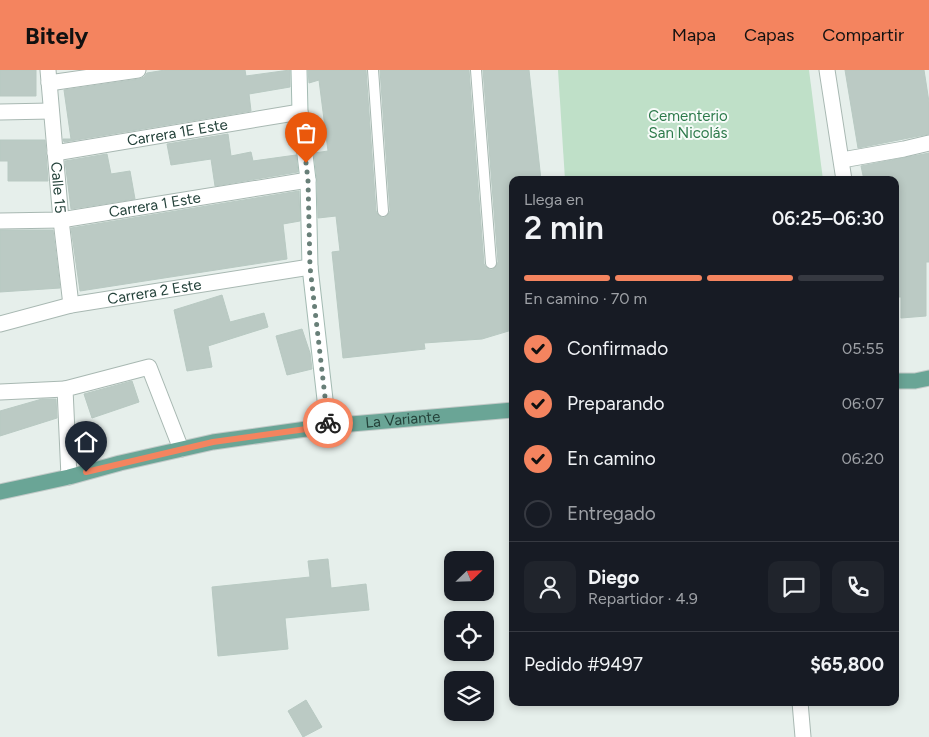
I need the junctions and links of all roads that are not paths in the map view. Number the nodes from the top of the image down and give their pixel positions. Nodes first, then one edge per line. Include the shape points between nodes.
1 (138, 70) edge
2 (299, 70) edge
3 (373, 70) edge
4 (476, 70) edge
5 (827, 70) edge
6 (48, 77) edge
7 (51, 111) junction
8 (0, 112) edge
9 (300, 112) junction
10 (929, 143) edge
11 (55, 153) junction
12 (842, 160) junction
13 (844, 176) edge
14 (308, 180) junction
15 (383, 211) dead end
16 (60, 220) junction
17 (0, 221) edge
18 (491, 263) dead end
19 (310, 267) junction
20 (71, 305) junction
21 (0, 324) edge
22 (929, 378) edge
23 (899, 381) edge
24 (65, 389) junction
25 (0, 392) edge
26 (509, 410) edge
27 (328, 426) junction
28 (181, 449) junction
29 (69, 476) junction
30 (0, 492) edge
31 (800, 706) edge
32 (802, 737) edge

1 - 6 street
2 - 9 street
3 - 15 lane
4 - 18 lane
5 - 12 street
6 - 7 street, Calle 15
7 - 8 street
7 - 11 street, Calle 15
9 - 11 street, Carrera 1E Este
9 - 14 street
10 - 12 street
11 - 16 street, Calle 15
12 - 13 street
14 - 16 street, Carrera 1 Este
14 - 19 street
16 - 17 street, Carrera 1 Este
16 - 20 street, Calle 15
19 - 20 street, Carrera 2 Este
19 - 27 street
20 - 21 street, Carrera 2 Este
22 - 23 main road
24 - 25 street
24 - 28 street via 149,367
24 - 29 street
26 - 27 main road, La Variante
27 - 28 main road, La Variante
28 - 29 main road, La Variante
29 - 30 main road, La Variante
31 - 32 street

